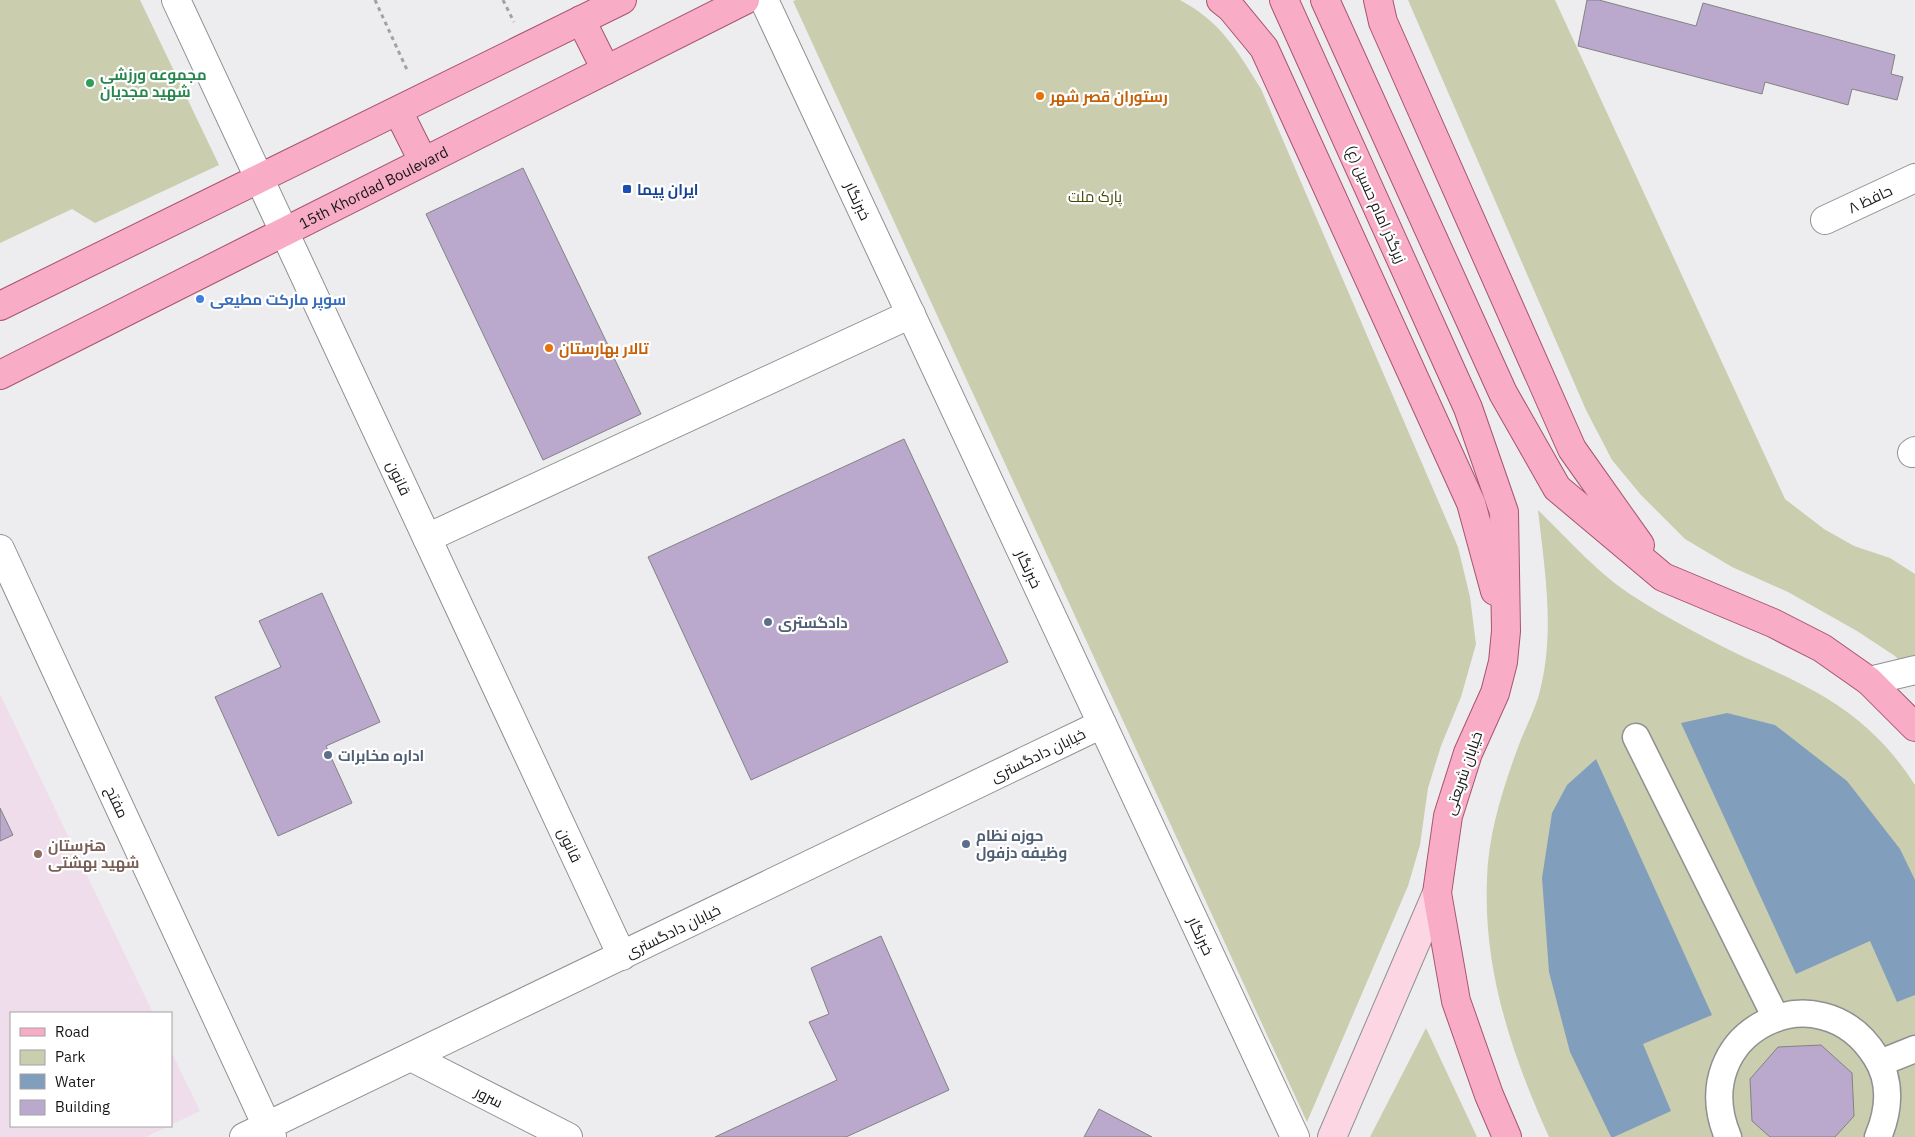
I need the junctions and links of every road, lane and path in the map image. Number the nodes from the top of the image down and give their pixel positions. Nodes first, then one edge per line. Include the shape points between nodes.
1 (176, 0) edge
2 (375, 0) edge
3 (622, 0) edge
4 (745, 0) edge
5 (764, 0) edge
6 (1221, 0) edge
7 (1284, 0) edge
8 (1325, 0) edge
9 (1378, 0) edge
10 (581, 20) junction
11 (606, 70) junction
12 (409, 105) junction
13 (423, 161) junction
14 (259, 178) junction
15 (1915, 178) edge
16 (1825, 220) dead end
17 (283, 230) junction
18 (0, 306) edge
19 (911, 314) junction
20 (0, 374) edge
21 (1468, 408) joint
22 (427, 538) junction
23 (0, 549) edge
24 (1663, 577) junction
25 (1506, 631) junction
26 (1915, 670) edge
27 (1870, 681) junction
28 (1102, 724) junction
29 (1915, 727) edge
30 (1636, 737) dead end
31 (1437, 893) junction
32 (622, 956) junction
33 (1776, 1018) junction
34 (1915, 1049) edge
35 (411, 1057) junction
36 (1880, 1063) junction
37 (261, 1133) edge
38 (568, 1137) edge
39 (1295, 1137) edge
40 (1332, 1137) edge
41 (1507, 1137) edge
42 (1728, 1137) edge
43 (1878, 1137) edge

1 - 14 street, قانون
2 - 12 path
3 - 10 main road
4 - 11 main road, 15th Khordad Boulevard
5 - 19 street, خبرنگار
6 - 25 main road via 1264,48 1471,503
7 - 21 main road, زیرگذر امام حسین (ع)
8 - 24 main road via 1503,393 1557,488
9 - 24 main road via 1383,22 1572,449
10 - 11 main road
10 - 12 main road
11 - 13 main road, 15th Khordad Boulevard
12 - 13 main road
12 - 14 main road
13 - 17 main road, 15th Khordad Boulevard
14 - 17 street, قانون
14 - 18 main road
15 - 16 street, حافظ ۸
17 - 20 main road, 15th Khordad Boulevard
17 - 22 street, قانون
19 - 22 street
19 - 28 street, خبرنگار
21 - 25 main road, خیابان شریعتی via 1504,512
22 - 32 street, قانون
23 - 37 street, مفتح
24 - 27 main road via 1773,623 1822,648
25 - 31 main road, خیابان شریعتی via 1495,693 1468,753 1448,816
26 - 27 street
27 - 29 main road
28 - 32 street, خیابان دادگستری
28 - 39 street, خبرنگار
30 - 33 street
31 - 40 main road
31 - 41 main road, خیابان شریعتی via 1456,1001
32 - 35 street, خیابان دادگستری
33 - 36 street via 1797,1014 1837,1020 1869,1045
33 - 42 street via 1740,1040 1728,1058 1720,1078 1718,1099
34 - 36 street
35 - 37 street, خیابان دادگستری
35 - 38 street, سرور
36 - 43 street via 1888,1102 1885,1122

